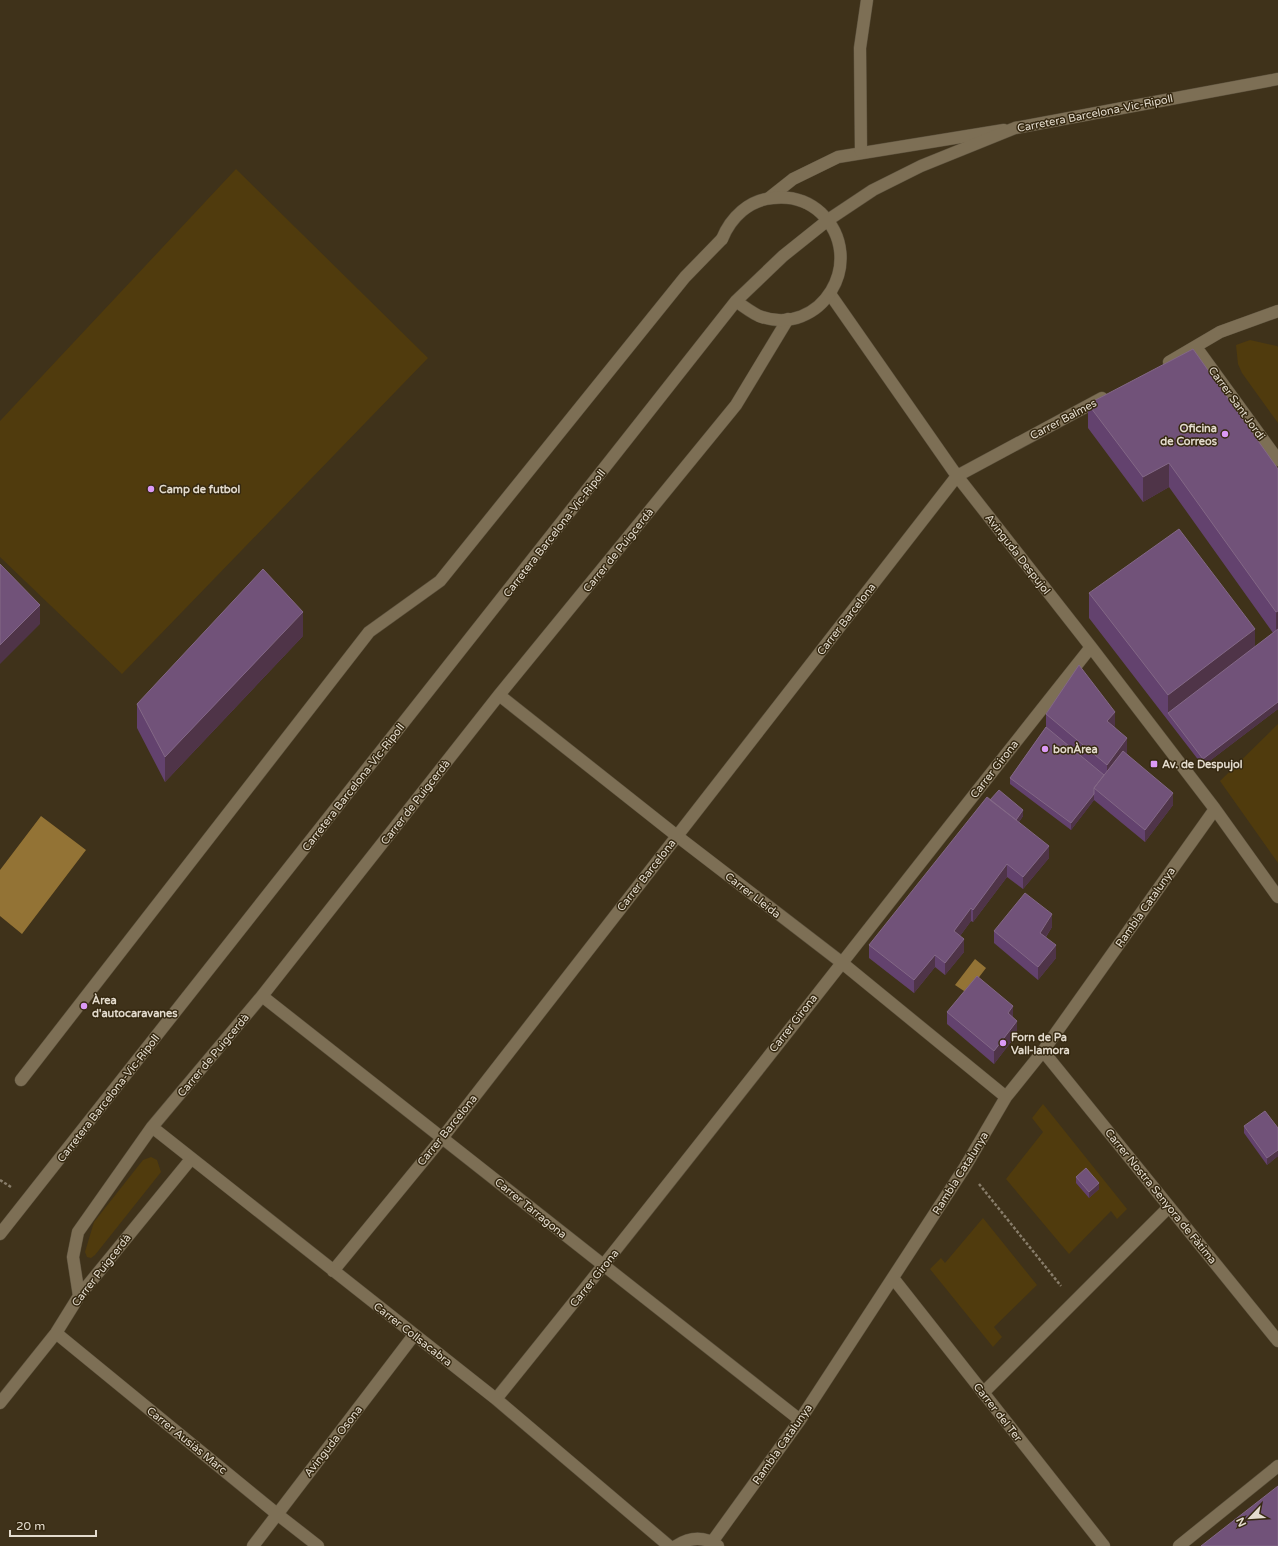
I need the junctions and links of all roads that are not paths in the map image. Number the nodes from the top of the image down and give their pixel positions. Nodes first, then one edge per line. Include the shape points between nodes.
1 (867, 0) edge
2 (1278, 79) edge
3 (1015, 128) junction
4 (861, 152) junction
5 (769, 198) junction
6 (828, 220) junction
7 (830, 294) junction
8 (736, 301) junction
9 (1278, 311) edge
10 (788, 319) junction
11 (1196, 347) junction
12 (1160, 366) edge
13 (1112, 393) edge
14 (1278, 460) edge
15 (957, 476) junction
16 (1091, 647) junction
17 (499, 695) junction
18 (1215, 809) junction
19 (677, 836) junction
20 (1278, 897) edge
21 (841, 962) junction
22 (262, 996) junction
23 (1043, 1051) junction
24 (21, 1080) dead end
25 (1006, 1097) junction
26 (152, 1127) junction
27 (443, 1137) junction
28 (191, 1159) junction
29 (1169, 1207) junction
30 (0, 1234) edge
31 (604, 1266) junction
32 (333, 1271) junction
33 (893, 1278) junction
34 (79, 1296) junction
35 (56, 1333) junction
36 (414, 1335) junction
37 (1278, 1341) edge
38 (983, 1393) junction
39 (496, 1399) junction
40 (0, 1403) edge
41 (800, 1420) junction
42 (1278, 1466) edge
43 (277, 1514) junction
44 (715, 1544) edge
45 (253, 1546) edge
46 (318, 1546) edge
47 (669, 1546) edge
48 (676, 1546) edge
49 (1104, 1546) edge
50 (1179, 1546) edge

1 - 4 street via 860,48
2 - 3 street, Carretera Barcelona-Vic-Ripoll
3 - 4 street
3 - 6 street, Carretera Barcelona-Vic-Ripoll via 921,166 873,190
4 - 5 street via 831,160 794,179
5 - 6 street via 782,197 808,203
5 - 24 street via 758,201 740,212 726,229 722,239 685,277 440,581 369,632
6 - 7 street via 841,249 841,264
6 - 8 street, Carretera Barcelona-Vic-Ripoll via 783,256
7 - 10 street via 819,306 804,315
7 - 15 street, Avinguda Despujol
8 - 10 street via 760,316
8 - 30 street, Carretera Barcelona-Vic-Ripoll
9 - 11 street via 1220,332
10 - 17 street, Carrer de Puigcerdà via 736,406
11 - 12 street
11 - 14 street, Carrer Sant Jordi
13 - 15 street, Carrer Balmes
15 - 16 street, Avinguda Despujol
15 - 19 street, Carrer Barcelona
16 - 18 street, Avinguda Despujol
16 - 21 street, Carrer Girona
17 - 19 street, Carrer Lleida
17 - 22 street, Carrer de Puigcerdà
18 - 20 street, Avinguda Despujol
18 - 23 street, Rambla Catalunya
19 - 21 street, Carrer Lleida
19 - 27 street, Carrer Barcelona
21 - 25 street, Carrer Lleida
21 - 31 street, Carrer Girona
22 - 26 street, Carrer de Puigcerdà
22 - 27 street, Carrer Tarragona
23 - 25 street, Rambla Catalunya
23 - 29 street, Carrer Nostra Senyora de Fàtima
25 - 33 street, Rambla Catalunya via 966,1168
26 - 28 street, Carrer Collsacabra
26 - 34 street, Carrer de Puigcerdà via 78,1232 73,1257
27 - 31 street, Carrer Tarragona
27 - 32 street, Carrer Barcelona
28 - 32 street, Carrer Collsacabra
28 - 34 street, Carrer Puigcerdà
29 - 37 street, Carrer Nostra Senyora de Fàtima
29 - 38 street
31 - 39 street, Carrer Girona
31 - 41 street, Carrer Tarragona
32 - 36 street, Carrer Collsacabra
33 - 38 street, Carrer del Ter
33 - 41 street, Rambla Catalunya
34 - 35 street, Carrer Puigcerdà
35 - 40 street, Carrer Puigcerdà
35 - 43 street, Carrer Ausiàs Marc
36 - 39 street, Carrer Collsacabra
36 - 43 street, Avinguda Osona
38 - 49 street, Carrer del Ter
39 - 47 street, Carrer Collsacabra
41 - 44 street, Rambla Catalunya
42 - 50 street
43 - 45 street, Avinguda Osona
43 - 46 street, Carrer Ausiàs Marc
44 - 48 street via 698,1538

